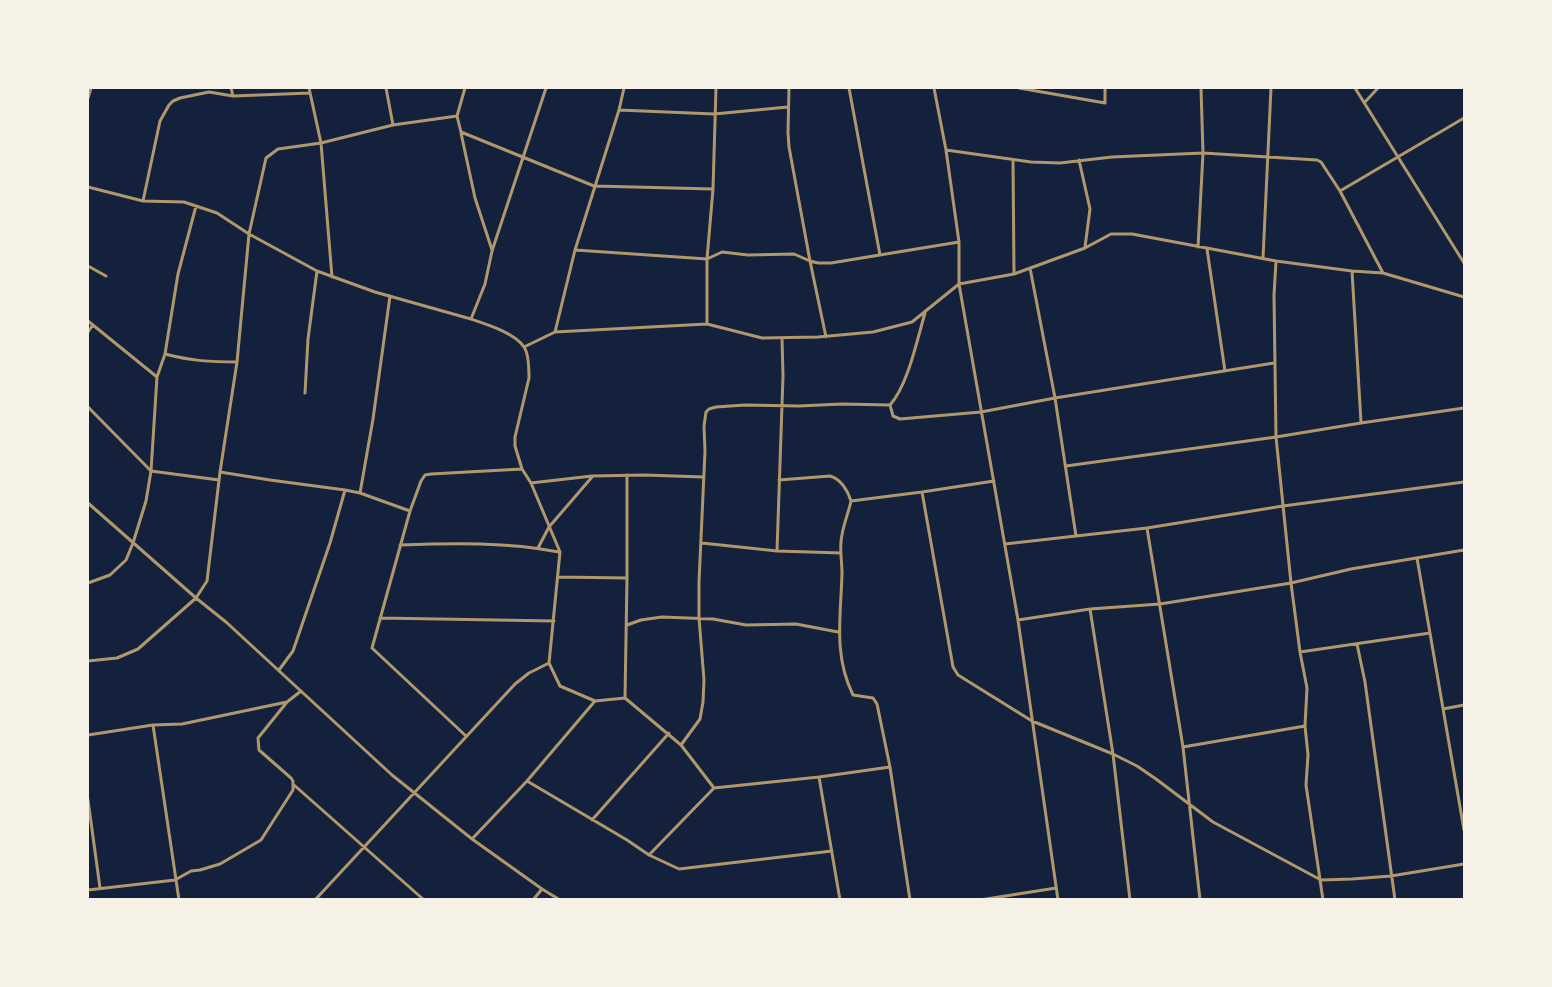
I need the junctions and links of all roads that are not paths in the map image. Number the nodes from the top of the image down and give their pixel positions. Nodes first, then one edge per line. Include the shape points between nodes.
1 (91, 88) edge
2 (231, 88) edge
3 (309, 88) edge
4 (386, 88) edge
5 (465, 88) edge
6 (546, 88) edge
7 (624, 88) edge
8 (716, 88) edge
9 (789, 88) edge
10 (849, 88) edge
11 (934, 88) edge
12 (1019, 88) edge
13 (1105, 88) edge
14 (1201, 88) edge
15 (1271, 88) edge
16 (1356, 88) edge
17 (1378, 88) edge
18 (310, 93) junction
19 (233, 96) junction
20 (88, 98) edge
21 (1365, 102) junction
22 (788, 107) junction
23 (619, 110) junction
24 (714, 114) junction
25 (457, 116) junction
26 (1464, 118) edge
27 (393, 124) junction
28 (461, 132) junction
29 (321, 144) junction
30 (946, 150) junction
31 (1204, 153) junction
32 (1269, 156) junction
33 (1399, 157) junction
34 (523, 158) junction
35 (1013, 160) junction
36 (1079, 160) junction
37 (594, 186) junction
38 (88, 187) edge
39 (713, 189) junction
40 (1340, 191) junction
41 (143, 201) junction
42 (196, 206) junction
43 (249, 234) junction
44 (959, 242) junction
45 (1198, 247) junction
46 (1085, 248) junction
47 (1207, 249) junction
48 (575, 250) junction
49 (492, 251) junction
50 (880, 255) junction
51 (1263, 258) junction
52 (707, 259) junction
53 (810, 260) junction
54 (1276, 261) junction
55 (1464, 263) edge
56 (88, 266) edge
57 (1030, 268) junction
58 (317, 271) junction
59 (1352, 271) junction
60 (1383, 273) junction
61 (1014, 274) junction
62 (106, 276) dead end
63 (332, 276) junction
64 (959, 284) junction
65 (390, 296) junction
66 (1464, 297) edge
67 (925, 313) junction
68 (471, 318) junction
69 (88, 321) edge
70 (707, 324) junction
71 (92, 326) junction
72 (88, 332) edge
73 (555, 332) junction
74 (826, 337) junction
75 (782, 338) junction
76 (524, 347) junction
77 (165, 354) junction
78 (238, 362) junction
79 (1274, 363) junction
80 (1224, 371) junction
81 (157, 377) junction
82 (305, 394) dead end
83 (1055, 398) junction
84 (890, 405) junction
85 (781, 406) junction
86 (88, 407) edge
87 (1464, 408) edge
88 (981, 412) junction
89 (1362, 422) junction
90 (1276, 437) junction
91 (1066, 466) junction
92 (522, 469) junction
93 (151, 471) junction
94 (220, 472) junction
95 (627, 475) junction
96 (592, 476) junction
97 (703, 477) junction
98 (219, 480) junction
99 (779, 480) junction
100 (994, 481) junction
101 (1464, 482) edge
102 (531, 483) junction
103 (345, 490) junction
104 (922, 492) junction
105 (360, 493) junction
106 (851, 501) junction
107 (88, 503) edge
108 (1283, 506) junction
109 (410, 511) junction
110 (549, 527) junction
111 (1147, 528) junction
112 (1076, 536) junction
113 (133, 543) junction
114 (702, 543) junction
115 (1005, 544) junction
116 (400, 545) junction
117 (538, 548) junction
118 (1464, 550) edge
119 (777, 551) junction
120 (560, 552) junction
121 (841, 554) junction
122 (1417, 558) junction
123 (558, 577) junction
124 (627, 578) junction
125 (88, 582) edge
126 (1291, 582) junction
127 (196, 598) junction
128 (1160, 604) junction
129 (1090, 609) junction
130 (380, 618) junction
131 (699, 618) junction
132 (1018, 620) junction
133 (554, 621) junction
134 (627, 625) junction
135 (838, 632) junction
136 (1430, 633) junction
137 (1358, 644) junction
138 (1300, 652) junction
139 (88, 661) edge
140 (549, 663) junction
141 (279, 670) junction
142 (300, 691) junction
143 (624, 698) junction
144 (595, 701) junction
145 (287, 702) junction
146 (1464, 705) edge
147 (1443, 709) junction
148 (1032, 721) junction
149 (153, 725) junction
150 (1305, 726) junction
151 (668, 733) junction
152 (88, 735) edge
153 (466, 736) junction
154 (681, 745) junction
155 (1183, 746) junction
156 (1113, 754) junction
157 (890, 766) junction
158 (819, 777) junction
159 (527, 781) junction
160 (294, 785) junction
161 (714, 788) junction
162 (416, 793) junction
163 (88, 800) edge
164 (1188, 804) junction
165 (592, 820) junction
166 (1464, 830) edge
167 (472, 839) junction
168 (364, 845) junction
169 (832, 850) junction
170 (649, 855) junction
171 (1464, 864) edge
172 (1391, 876) junction
173 (176, 880) junction
174 (1321, 880) junction
175 (100, 888) junction
176 (1056, 888) junction
177 (542, 889) junction
178 (88, 890) edge
179 (316, 899) edge
180 (180, 900) edge
181 (424, 900) edge
182 (533, 900) edge
183 (560, 900) edge
184 (840, 900) edge
185 (910, 900) edge
186 (980, 900) edge
187 (1058, 900) edge
188 (1130, 900) edge
189 (1200, 900) edge
190 (1323, 900) edge
191 (1395, 900) edge

1 - 20 street
2 - 19 street
3 - 18 street
4 - 27 street
5 - 25 street
6 - 34 street
7 - 23 street
8 - 24 street
9 - 22 street
10 - 50 street
11 - 30 street
12 - 13 street via 1105,103
14 - 31 street
15 - 32 street
16 - 21 street
17 - 21 street
18 - 19 street
18 - 29 street
19 - 41 street via 209,92 180,98 169,105 160,122
21 - 33 street
22 - 24 street
22 - 53 street via 789,147
23 - 24 street
23 - 37 street
24 - 39 street
25 - 27 street
25 - 28 street
26 - 33 street
27 - 29 street
28 - 34 street
28 - 49 street via 475,198
29 - 43 street via 278,149 266,158
29 - 63 street
30 - 35 street
30 - 44 street
31 - 32 street
31 - 36 street
31 - 45 street
32 - 40 street via 1317,160
32 - 51 street
33 - 40 street
33 - 55 street
34 - 37 street
34 - 49 street
35 - 36 street via 1060,163
35 - 61 street
36 - 46 street via 1090,209
37 - 39 street
37 - 48 street
38 - 41 street
39 - 52 street
40 - 60 street
41 - 42 street via 184,202
42 - 43 street via 217,213
42 - 77 street via 178,274
43 - 58 street
43 - 78 street
44 - 50 street
44 - 64 street
45 - 46 street via 1119,233
45 - 47 street
46 - 57 street
47 - 51 street
47 - 80 street
48 - 52 street
48 - 73 street
49 - 68 street via 485,284
50 - 53 street via 831,264
51 - 54 street
52 - 53 street via 722,252 794,254
52 - 70 street
53 - 74 street
54 - 59 street
54 - 79 street
56 - 62 street
57 - 61 street
57 - 83 street
58 - 63 street
58 - 82 street
59 - 60 street
59 - 89 street
60 - 66 street
61 - 64 street
63 - 65 street
64 - 67 street
64 - 88 street
65 - 68 street
65 - 105 street
67 - 74 street via 907,324 873,332
67 - 84 street via 904,382
68 - 76 street via 511,336
69 - 71 street
70 - 73 street
70 - 75 street via 753,336
71 - 72 street
71 - 81 street
73 - 76 street
74 - 75 street
75 - 85 street
76 - 92 street via 529,378 515,437
77 - 78 street via 194,361
77 - 81 street
78 - 94 street
79 - 80 street
79 - 90 street
80 - 83 street
81 - 93 street
83 - 88 street
83 - 91 street
84 - 85 street
84 - 88 street via 894,416 900,419
85 - 97 street via 709,409 705,417
85 - 99 street
86 - 93 street
87 - 89 street
88 - 100 street
89 - 90 street
90 - 91 street
90 - 108 street
91 - 112 street
92 - 102 street
92 - 109 street via 424,476
93 - 98 street
93 - 113 street
94 - 98 street
94 - 103 street
95 - 96 street
95 - 97 street
95 - 124 street
96 - 102 street
96 - 110 street
97 - 114 street
98 - 127 street via 208,577
99 - 106 street via 830,476 836,478
99 - 119 street
100 - 104 street
100 - 115 street
101 - 108 street
102 - 110 street
103 - 105 street
103 - 141 street via 293,651
104 - 106 street
104 - 148 street via 954,671
105 - 109 street
106 - 121 street via 844,521
107 - 113 street
108 - 111 street
108 - 126 street
109 - 116 street
110 - 117 street
110 - 120 street
111 - 112 street
111 - 128 street
112 - 115 street
113 - 125 street via 126,560 116,570
113 - 127 street
114 - 119 street
114 - 131 street
115 - 132 street
116 - 117 street via 482,543
116 - 130 street
117 - 120 street
118 - 122 street
119 - 121 street
120 - 123 street
121 - 135 street
122 - 126 street
122 - 136 street
123 - 124 street
123 - 133 street
124 - 134 street
126 - 128 street
126 - 138 street
127 - 139 street via 138,649 117,658
127 - 141 street
128 - 129 street
128 - 155 street
129 - 132 street
129 - 156 street
130 - 133 street
130 - 153 street via 372,648
131 - 134 street via 662,617
131 - 135 street via 746,625 796,624
131 - 154 street via 703,702 700,719
132 - 148 street
133 - 140 street
134 - 143 street
135 - 157 street via 841,658 853,695 875,699
136 - 137 street
136 - 147 street
137 - 138 street
137 - 172 street
138 - 150 street via 1307,697
140 - 144 street via 560,686
140 - 153 street via 515,684
141 - 142 street
142 - 145 street
142 - 162 street
143 - 144 street
143 - 151 street
144 - 159 street
145 - 149 street via 182,724
145 - 160 street via 257,743 259,750 291,778
146 - 147 street
147 - 166 street
148 - 156 street
148 - 176 street
149 - 152 street
149 - 173 street
150 - 155 street
150 - 174 street via 1308,755 1306,785
151 - 154 street
151 - 165 street
153 - 162 street
154 - 161 street
155 - 164 street
156 - 164 street via 1156,779
156 - 188 street
157 - 158 street
157 - 185 street
158 - 161 street
158 - 169 street
159 - 165 street
159 - 167 street
160 - 168 street
160 - 173 street via 261,840 220,864 191,871
161 - 170 street
162 - 167 street
162 - 168 street
163 - 175 street
164 - 174 street via 1213,822
164 - 189 street
165 - 170 street
167 - 177 street
168 - 179 street
168 - 181 street
169 - 170 street via 686,868 674,868
169 - 184 street
171 - 172 street
172 - 174 street
172 - 191 street
173 - 175 street
173 - 180 street
174 - 190 street
175 - 178 street
176 - 186 street
176 - 187 street
177 - 182 street
177 - 183 street

